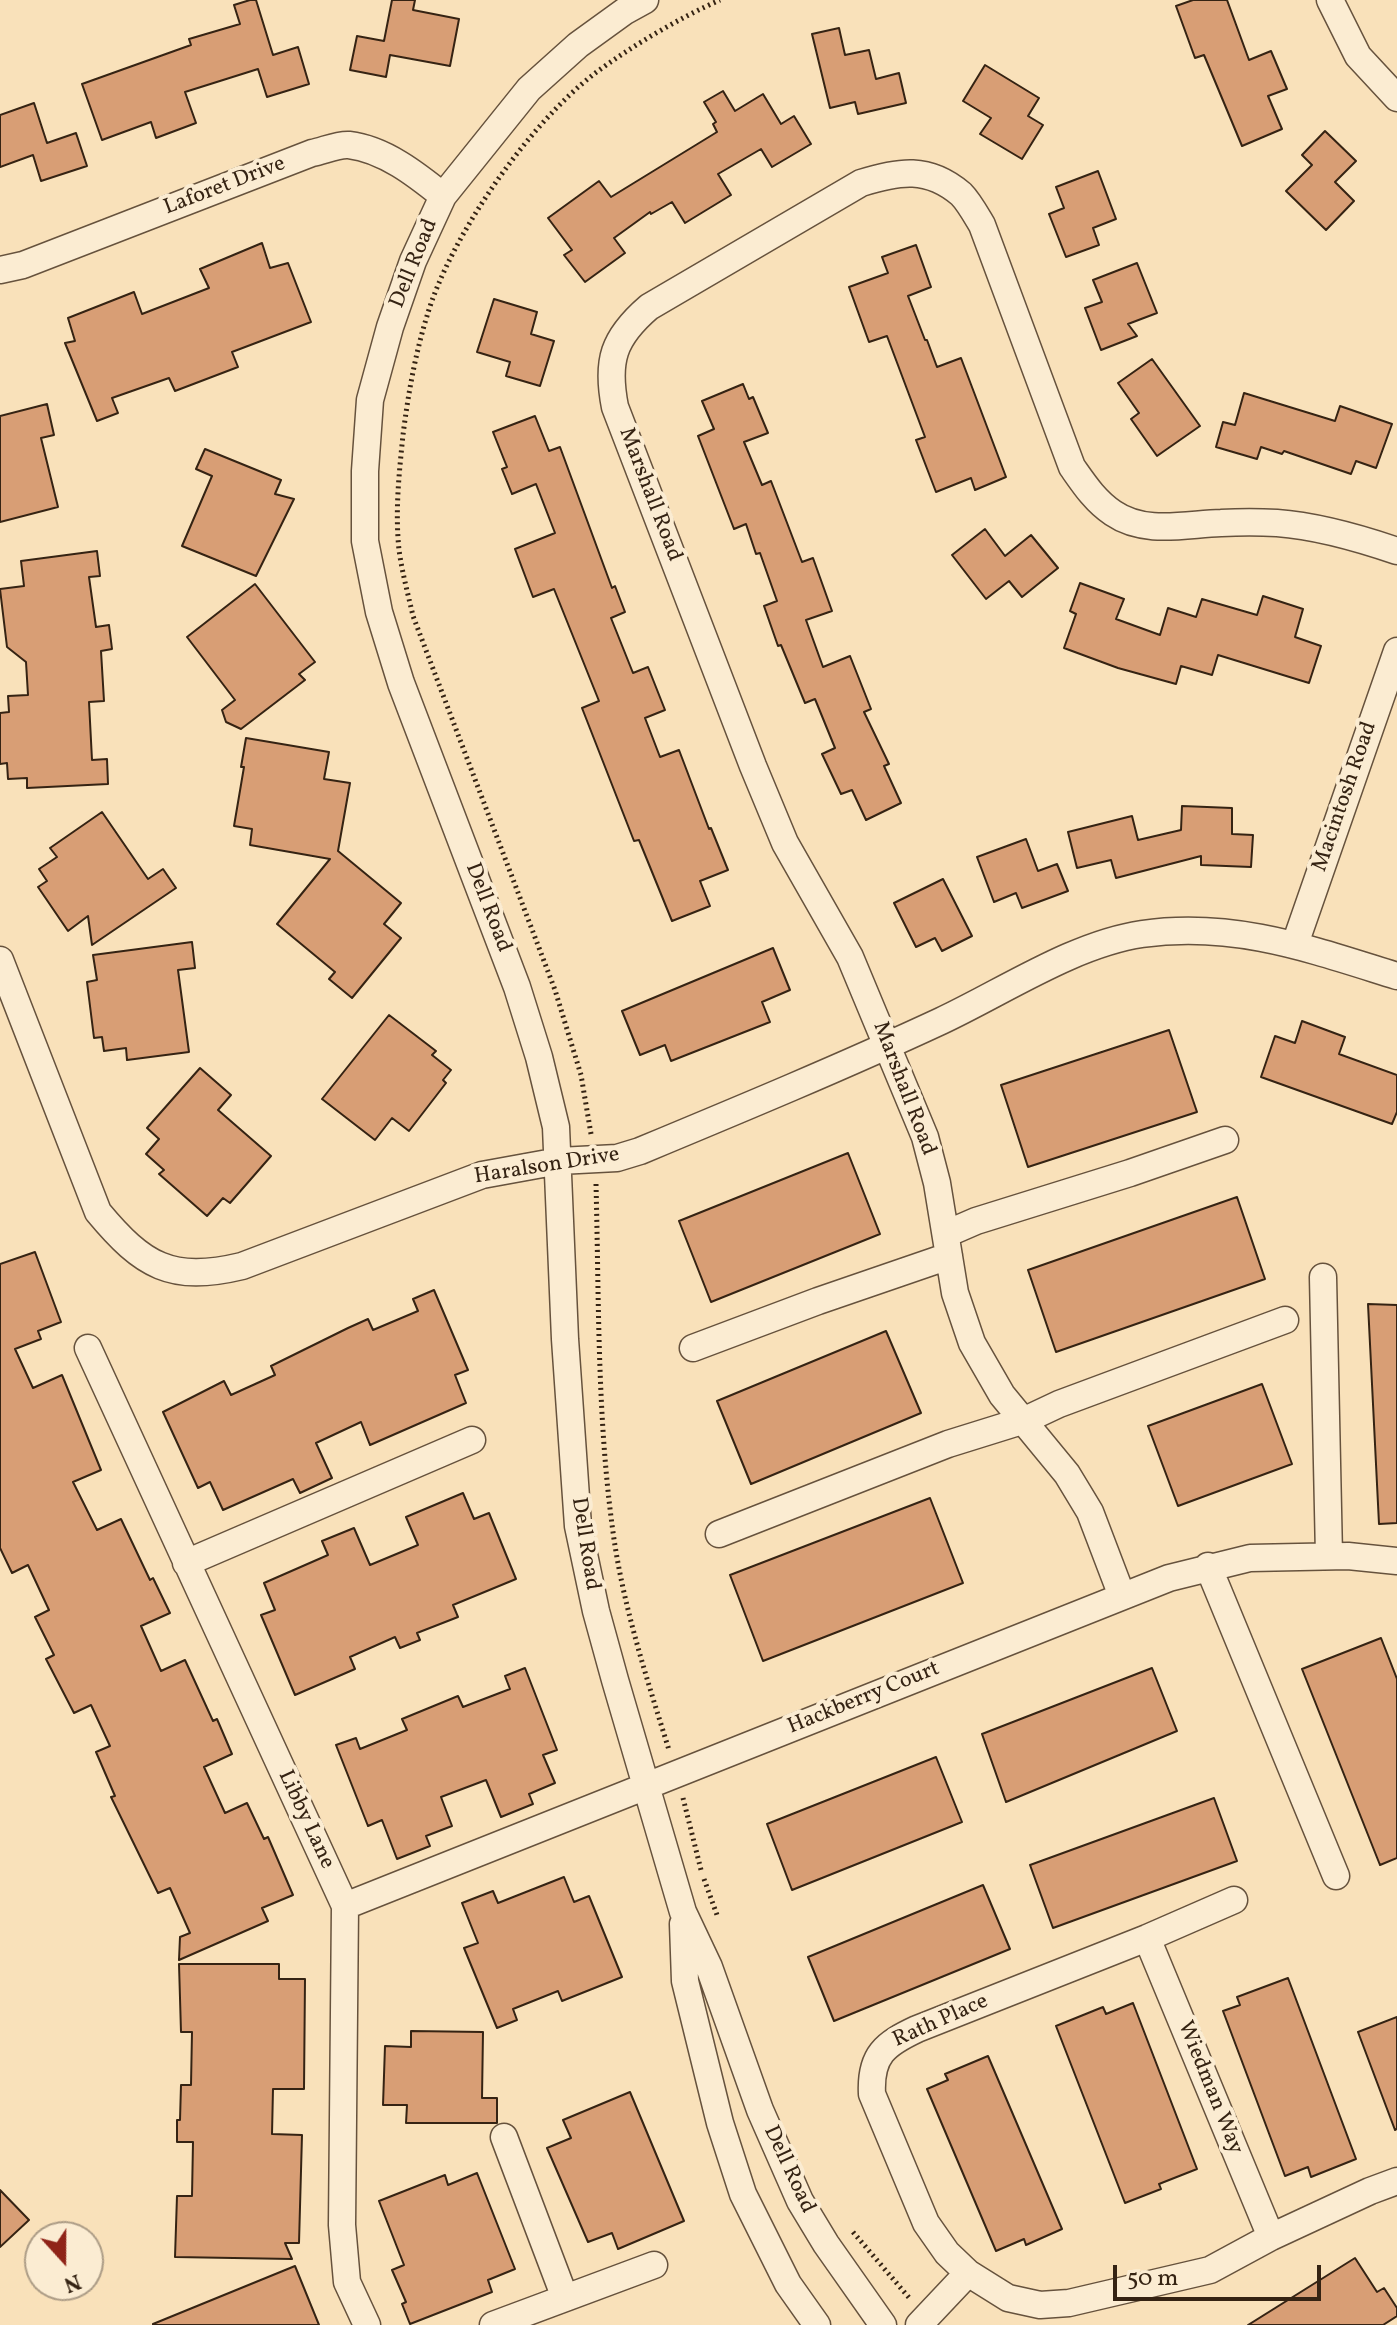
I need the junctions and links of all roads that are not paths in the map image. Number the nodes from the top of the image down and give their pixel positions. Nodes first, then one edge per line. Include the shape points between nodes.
1 (645, 0) edge
2 (1330, 0) edge
3 (1397, 98) edge
4 (443, 196) junction
5 (0, 270) edge
6 (1397, 551) edge
7 (1397, 651) edge
8 (1295, 944) junction
9 (0, 960) edge
10 (1397, 976) edge
11 (887, 1046) junction
12 (1225, 1140) dead end
13 (559, 1161) junction
14 (948, 1245) junction
15 (1323, 1277) dead end
16 (1285, 1320) dead end
17 (88, 1348) dead end
18 (693, 1348) dead end
19 (1025, 1420) junction
20 (472, 1440) dead end
21 (719, 1534) dead end
22 (1329, 1556) junction
23 (1397, 1561) edge
24 (186, 1563) junction
25 (1208, 1566) junction
26 (1122, 1596) junction
27 (647, 1787) junction
28 (1336, 1876) dead end
29 (1234, 1900) dead end
30 (345, 1906) junction
31 (683, 1912) junction
32 (1147, 1938) junction
33 (504, 2137) dead end
34 (1397, 2181) edge
35 (1271, 2237) junction
36 (654, 2265) dead end
37 (968, 2273) junction
38 (565, 2298) junction
39 (367, 2325) edge
40 (493, 2325) edge
41 (817, 2325) edge
42 (883, 2325) edge
43 (919, 2325) edge

1 - 4 street, Dell Road via 578,45 529,89
2 - 3 street via 1358,56
4 - 5 street, Laforet Drive via 377,153 347,145 312,153
4 - 13 street, Dell Road via 413,261 370,400 365,541 401,683 522,1001 556,1127
6 - 11 street, Marshall Road via 1278,523 1175,527 1114,515 1090,494 1072,467 982,225 962,195 931,175 894,172 861,183 649,307 629,325 614,349 610,379 615,407 780,830 850,957
7 - 8 street, Macintosh Road
8 - 10 street, Haralson Drive
8 - 11 street, Haralson Drive via 1229,932 1139,934 1076,953
9 - 13 street, Haralson Drive via 98,1212 146,1260 179,1272 209,1274 242,1266 482,1175
11 - 13 street, Haralson Drive via 640,1151
11 - 14 street, Marshall Road via 925,1137
12 - 14 street via 976,1221
13 - 27 street, Dell Road via 578,1526 596,1611
14 - 18 street
14 - 19 street, Marshall Road via 955,1293 972,1343 1002,1395
15 - 22 street
16 - 19 street
17 - 24 street, Libby Lane
19 - 21 street via 948,1444
19 - 26 street, Marshall Road via 1090,1512
20 - 24 street
22 - 23 street, Hackberry Court
22 - 25 street, Hackberry Court via 1250,1558
24 - 30 street, Libby Lane
25 - 26 street, Hackberry Court
25 - 28 street
26 - 27 street, Hackberry Court
27 - 30 street, Hackberry Court
27 - 31 street, Dell Road
29 - 32 street, Rath Place
30 - 39 street, Libby Lane via 342,2225 347,2282
31 - 41 street, Dell Road via 685,1981 724,2137 743,2194 788,2284
31 - 42 street, Dell Road via 800,2201
32 - 35 street, Wiedman Way
32 - 37 street, Rath Place via 917,2029 889,2042 877,2059 872,2094 926,2223
33 - 38 street
34 - 35 street, Rath Place
35 - 37 street, Rath Place via 1210,2270 1069,2303 1040,2305 1008,2298
36 - 38 street
37 - 43 street
38 - 40 street

